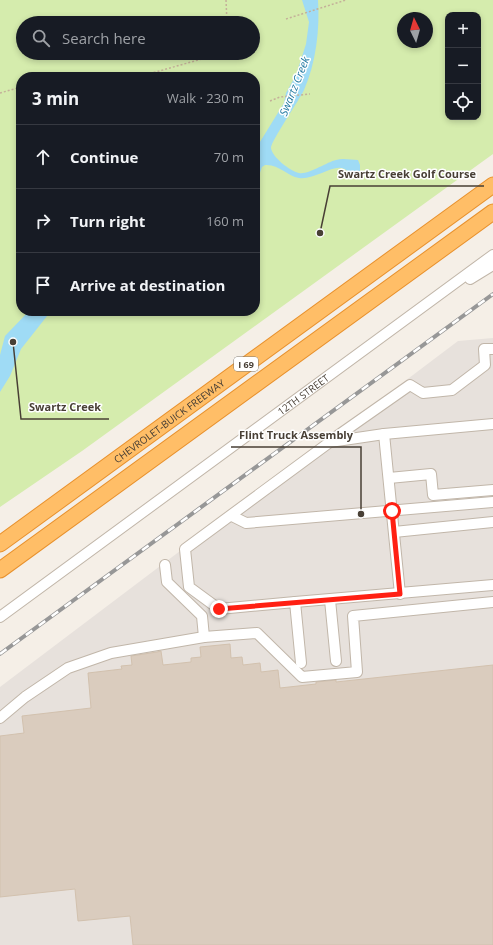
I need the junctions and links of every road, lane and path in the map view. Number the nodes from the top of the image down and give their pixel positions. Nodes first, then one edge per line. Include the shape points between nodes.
1 (226, 0) edge
2 (346, 0) edge
3 (227, 16) edge
4 (286, 19) dead end
5 (199, 60) edge
6 (157, 72) edge
7 (16, 88) edge
8 (0, 93) edge
9 (310, 94) dead end
10 (270, 101) dead end
11 (493, 185) edge
12 (493, 212) edge
13 (493, 255) edge
14 (493, 265) edge
15 (420, 308) junction
16 (493, 348) edge
17 (493, 424) edge
18 (384, 434) junction
19 (330, 442) junction
20 (388, 478) junction
21 (493, 490) edge
22 (493, 502) edge
23 (392, 511) junction
24 (232, 516) junction
25 (493, 522) edge
26 (394, 532) junction
27 (0, 544) edge
28 (165, 564) dead end
29 (0, 570) edge
30 (493, 585) edge
31 (400, 594) junction
32 (330, 600) junction
33 (295, 602) junction
34 (493, 602) edge
35 (0, 617) edge
36 (204, 637) junction
37 (336, 661) dead end
38 (301, 663) dead end
39 (0, 718) edge

1 - 3 path
2 - 4 path
5 - 6 path
7 - 8 path
9 - 10 path via 280,97
11 - 27 highway, CHEVROLET-BUICK FREEWAY / I 69
12 - 29 highway, I 69
13 - 15 street, 12TH STREET
14 - 15 street
15 - 35 street, 12TH STREET
16 - 19 street via 484,350 485,365 452,390 423,394 410,385
17 - 18 street
18 - 19 street
18 - 20 street
19 - 24 street
20 - 21 street via 430,474 433,495
20 - 23 street
22 - 23 street
23 - 24 street via 246,523
23 - 26 street
24 - 33 street via 185,549 189,587 219,609
25 - 26 street
26 - 31 street
28 - 36 street via 167,582 202,616
30 - 31 street
31 - 32 street
32 - 33 street
32 - 37 street
33 - 38 street
34 - 36 street via 352,616 356,672 302,677 257,633
36 - 39 street via 111,653 68,668

